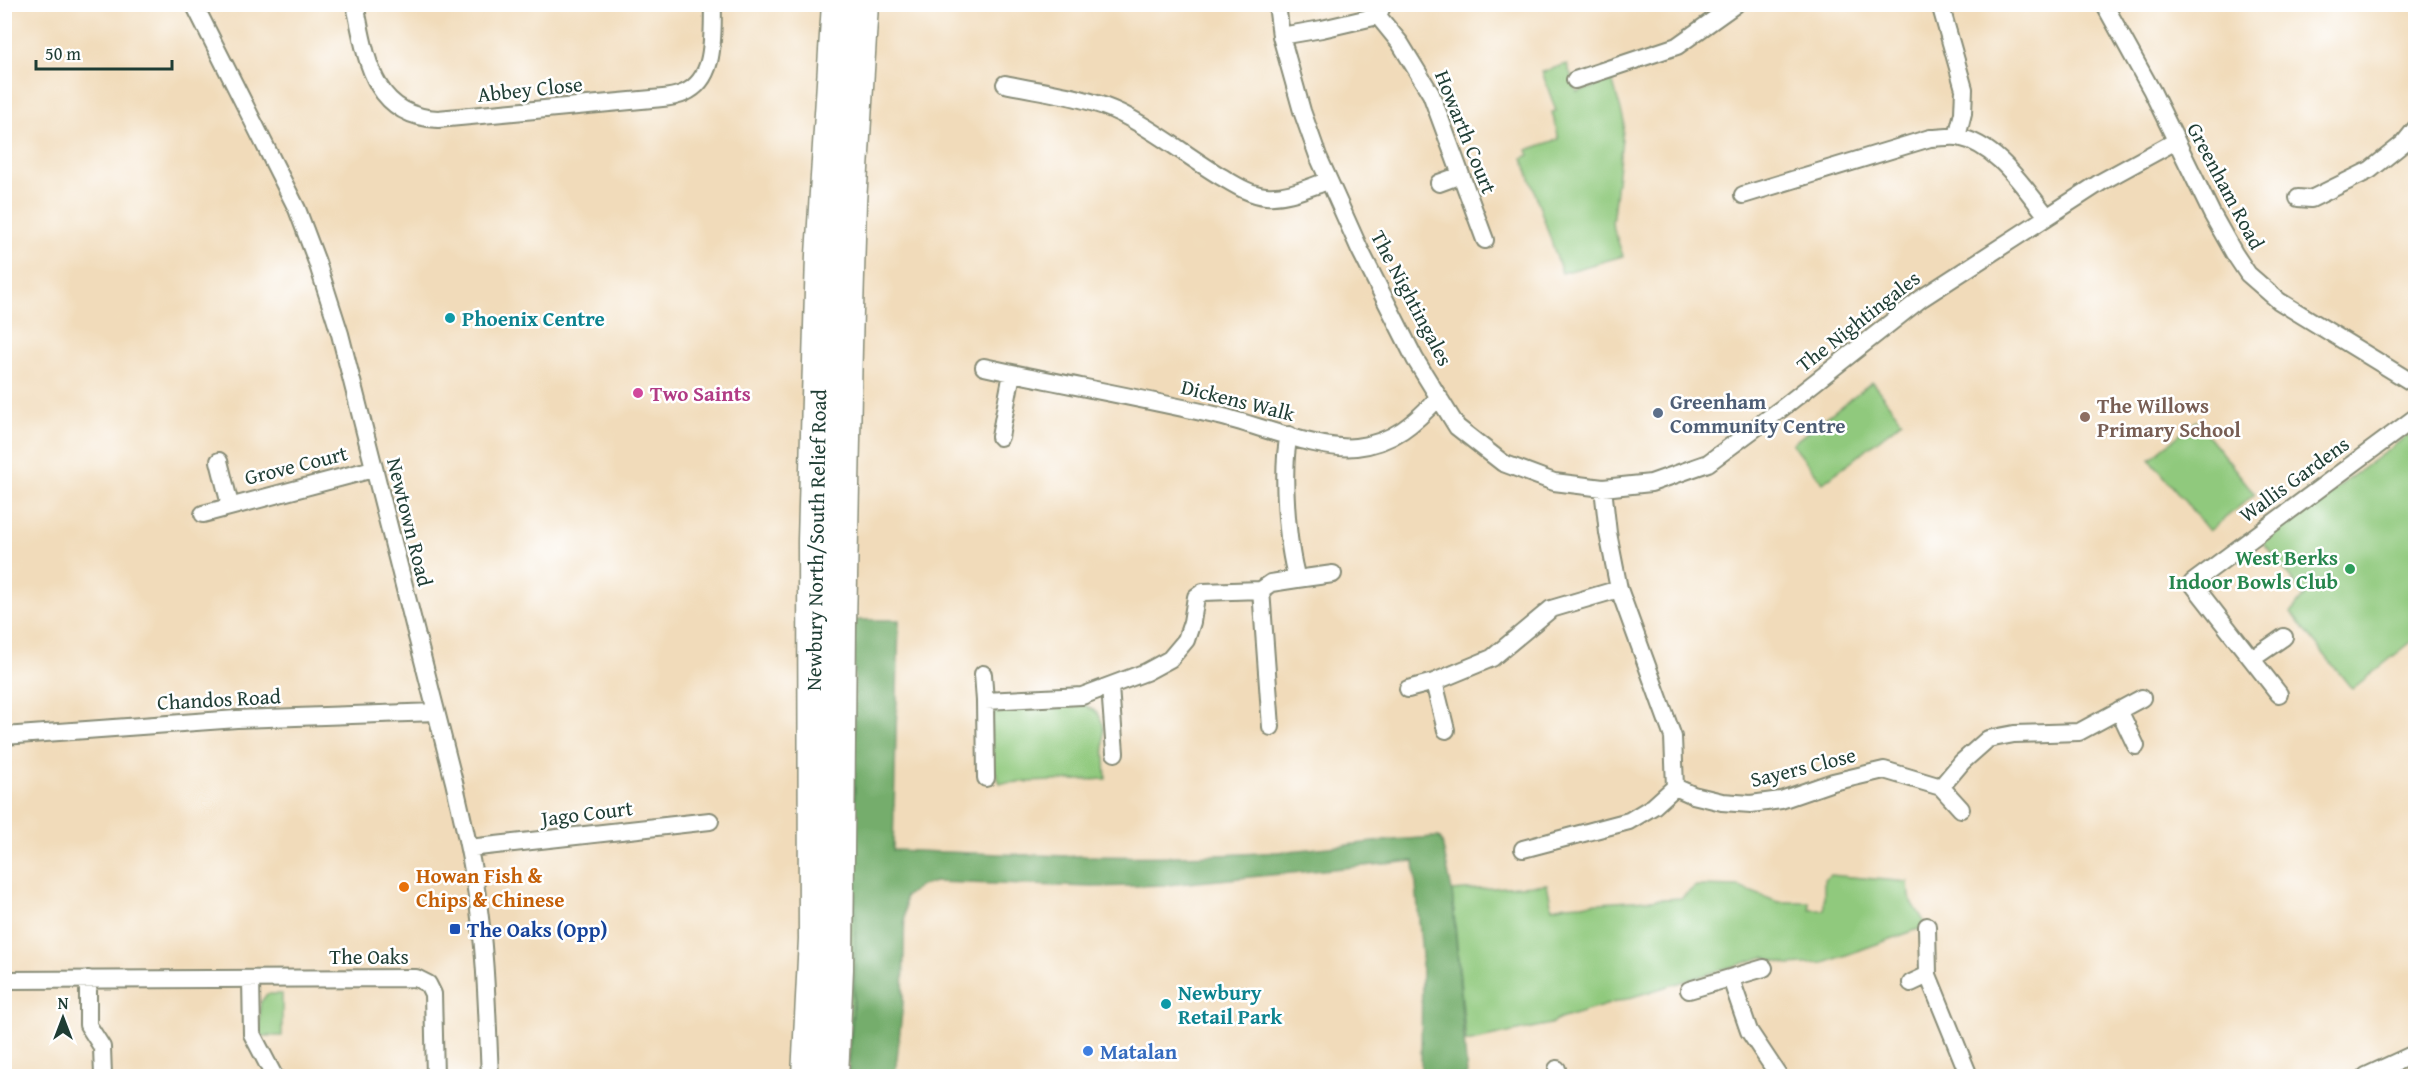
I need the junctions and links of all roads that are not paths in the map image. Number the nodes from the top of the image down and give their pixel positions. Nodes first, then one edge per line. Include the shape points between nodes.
1 (194, 4) edge
2 (355, 4) edge
3 (713, 4) edge
4 (837, 4) edge
5 (863, 4) edge
6 (1276, 4) edge
7 (1736, 4) edge
8 (1940, 4) edge
9 (2104, 4) edge
10 (1381, 10) edge
11 (1281, 36) junction
12 (1575, 80) dead end
13 (1005, 84) dead end
14 (2415, 128) edge
15 (1957, 137) junction
16 (2176, 141) junction
17 (1461, 175) junction
18 (1328, 181) junction
19 (1439, 183) dead end
20 (1743, 195) dead end
21 (2298, 198) dead end
22 (2047, 216) junction
23 (1485, 240) dead end
24 (984, 367) dead end
25 (1012, 373) junction
26 (2415, 385) edge
27 (1439, 397) junction
28 (2415, 417) edge
29 (1289, 435) junction
30 (1000, 436) dead end
31 (219, 461) dead end
32 (373, 469) junction
33 (1603, 488) junction
34 (230, 506) junction
35 (203, 514) dead end
36 (1333, 574) dead end
37 (1297, 579) junction
38 (1619, 589) junction
39 (1261, 590) junction
40 (2284, 637) dead end
41 (2252, 659) junction
42 (983, 674) dead end
43 (1434, 682) junction
44 (1110, 687) junction
45 (1408, 689) dead end
46 (2279, 694) dead end
47 (2142, 698) dead end
48 (985, 701) junction
49 (2119, 710) junction
50 (436, 712) junction
51 (1271, 727) dead end
52 (1446, 730) dead end
53 (4, 736) edge
54 (2136, 746) dead end
55 (1115, 753) dead end
56 (986, 778) dead end
57 (1675, 787) junction
58 (1941, 787) junction
59 (1961, 809) dead end
60 (710, 821) dead end
61 (469, 848) junction
62 (1523, 849) dead end
63 (1928, 926) dead end
64 (1764, 968) dead end
65 (1928, 975) junction
66 (88, 979) junction
67 (251, 979) junction
68 (1731, 979) junction
69 (4, 980) edge
70 (1911, 983) dead end
71 (1689, 990) dead end
72 (2415, 1053) edge
73 (103, 1077) edge
74 (274, 1077) edge
75 (435, 1077) edge
76 (490, 1077) edge
77 (807, 1077) edge
78 (833, 1077) edge
79 (1779, 1077) edge
80 (1960, 1077) edge
81 (2366, 1077) edge

1 - 32 street, Newtown Road via 297,209 340,334
2 - 3 street, Abbey Close via 381,92 404,112 426,119 652,99 687,92 700,80 709,61
4 - 77 highway, Newbury North/South Relief Road via 821,255 813,542 814,939
5 - 78 highway, Newbury North/South Relief Road via 851,202
6 - 11 street, The Nightingales
7 - 12 street via 1677,46
8 - 15 street via 1964,89
9 - 16 street, Greenham Road
10 - 11 street via 1322,29
10 - 17 street, Howarth Court via 1431,94
11 - 18 street, The Nightingales via 1302,111
13 - 18 street via 1118,112 1241,188 1266,196 1292,193
14 - 21 street via 2404,143 2370,170 2312,199
15 - 20 street via 1930,138
15 - 22 street via 1996,155
16 - 22 street, The Nightingales
16 - 26 street, Greenham Road via 2217,224 2248,274 2279,301
17 - 19 street
17 - 23 street, Howarth Court
18 - 27 street, The Nightingales via 1410,349
22 - 33 street, The Nightingales via 1922,298 1708,463 1651,483
24 - 25 street, Dickens Walk
25 - 29 street, Dickens Walk
25 - 30 street
27 - 29 street, Dickens Walk via 1413,425 1380,443 1355,447 1316,444
27 - 33 street, The Nightingales via 1457,427 1503,463 1554,482
28 - 41 street, Wallis Gardens via 2192,583
29 - 37 street via 1285,473
31 - 34 street, Grove Court
32 - 34 street, Grove Court
32 - 50 street, Newtown Road
33 - 38 street
34 - 35 street, Grove Court
36 - 37 street
37 - 39 street
38 - 43 street via 1551,609 1492,658
38 - 57 street via 1673,737
39 - 44 street via 1203,592 1196,597 1186,640 1170,659
39 - 51 street
40 - 41 street
41 - 46 street, Wallis Gardens
42 - 48 street
43 - 45 street
43 - 52 street
44 - 48 street via 1082,696
44 - 55 street
47 - 49 street
48 - 56 street
49 - 54 street
49 - 58 street via 2079,732 1988,739
50 - 53 street, Chandos Road via 237,719
50 - 61 street, Newtown Road
57 - 58 street, Sayers Close via 1722,802 1751,804 1781,800 1884,770
57 - 62 street via 1629,821
58 - 59 street
60 - 61 street, Jago Court
61 - 76 street, Newtown Road via 478,904
63 - 65 street
64 - 68 street
65 - 70 street
65 - 80 street via 1967,1071
66 - 67 street, The Oaks
66 - 69 street, The Oaks
66 - 73 street via 88,1024 102,1047
67 - 74 street via 252,1034
67 - 75 street, The Oaks via 422,980 433,994
68 - 71 street
68 - 79 street via 1749,1031
72 - 81 street

